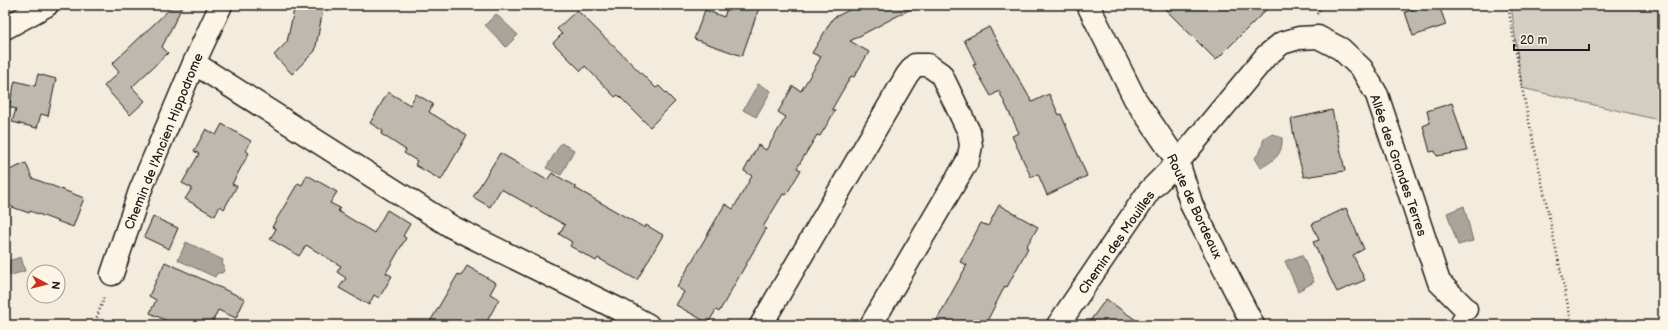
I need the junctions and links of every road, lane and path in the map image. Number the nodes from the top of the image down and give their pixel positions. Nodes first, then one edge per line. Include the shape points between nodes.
1 (221, 5) edge
2 (1088, 5) edge
3 (1508, 5) edge
4 (41, 6) edge
5 (5, 28) edge
6 (194, 63) junction
7 (1178, 162) junction
8 (112, 274) joint
9 (1462, 317) edge
10 (94, 325) edge
11 (648, 325) edge
12 (760, 325) edge
13 (871, 325) edge
14 (1058, 325) edge
15 (1253, 325) edge
16 (1572, 325) edge

1 - 6 street, Chemin de l'Ancien Hippodrome
2 - 7 street, Route de Bordeaux via 1135,99
3 - 16 path via 1522,88
4 - 5 street
6 - 8 street, Chemin de l'Ancien Hippodrome via 140,191
6 - 11 street via 452,227
7 - 9 street, Allée des Grandes Terres via 1266,56 1282,43 1299,38 1318,37 1341,48 1362,69 1377,95 1439,282
7 - 14 street, Chemin des Mouilles via 1149,191
7 - 15 street, Route de Bordeaux via 1192,206
8 - 10 path
12 - 13 street via 907,74 915,65 928,65 941,74 969,132 971,146 968,160

